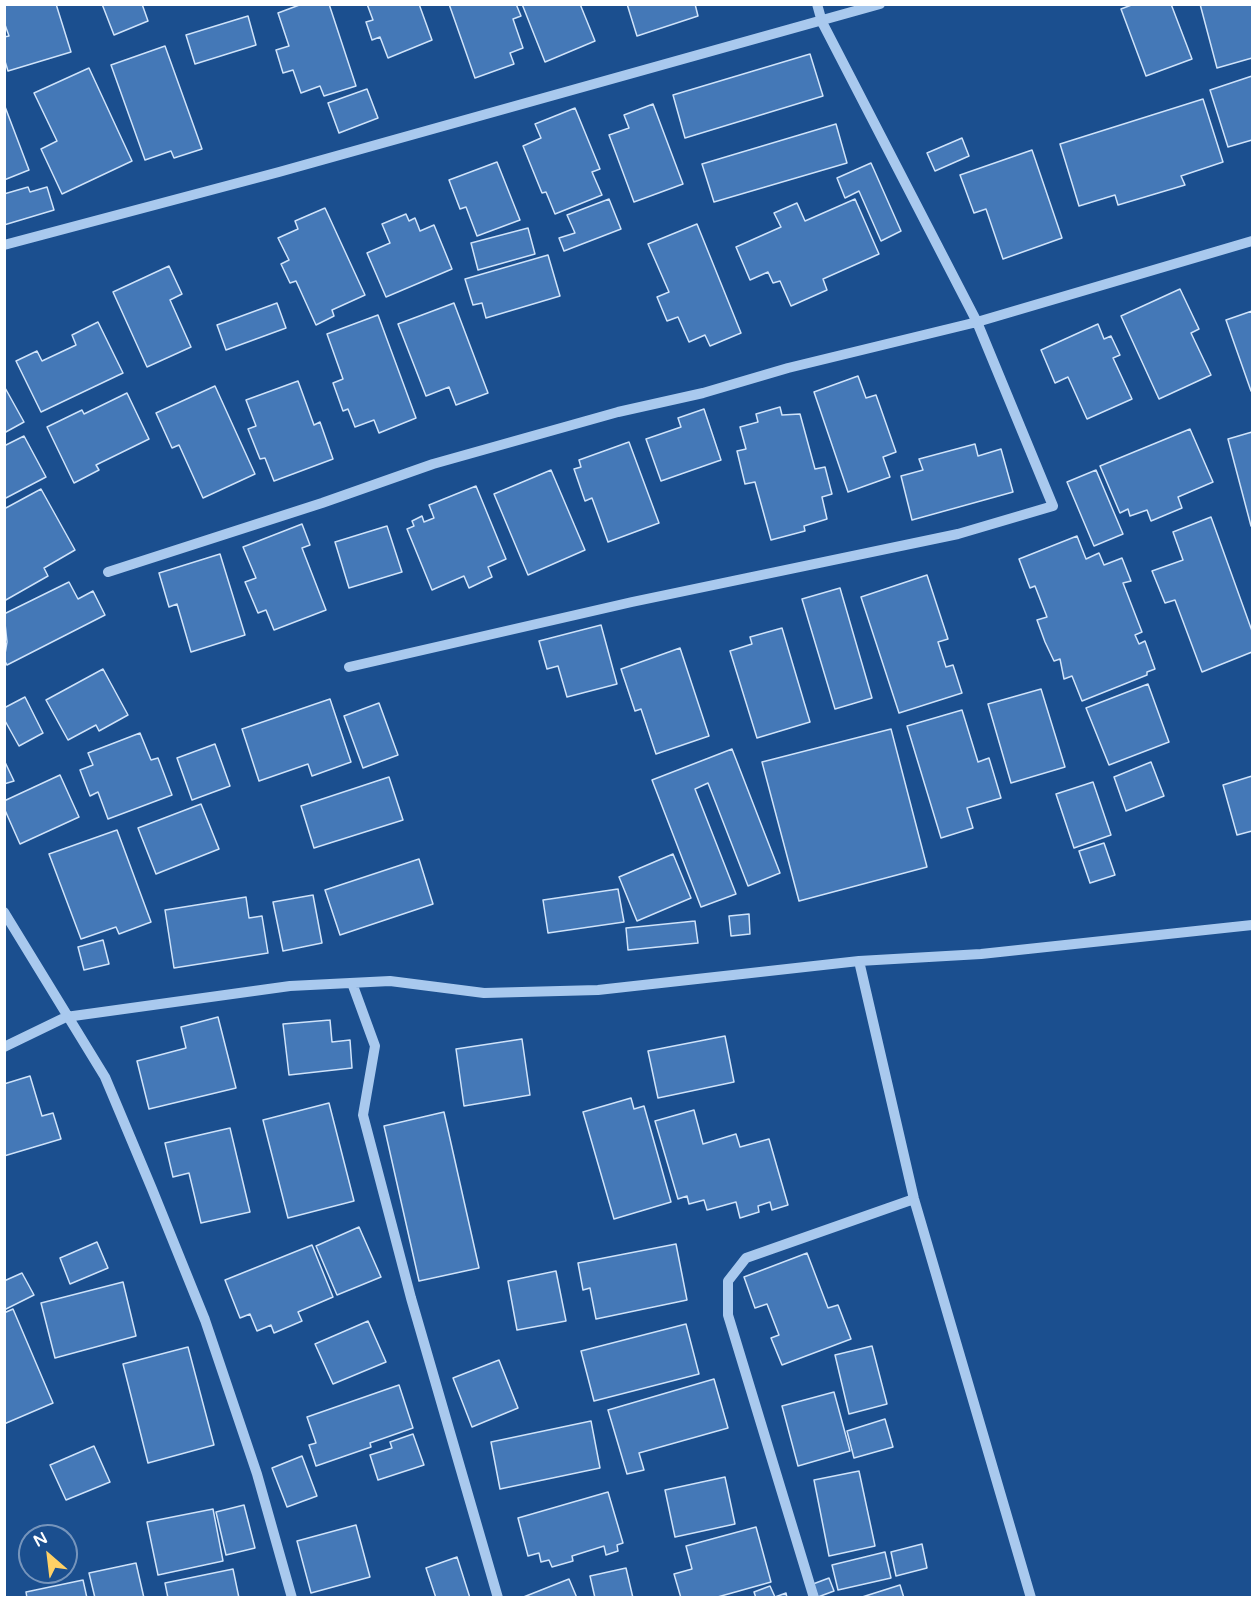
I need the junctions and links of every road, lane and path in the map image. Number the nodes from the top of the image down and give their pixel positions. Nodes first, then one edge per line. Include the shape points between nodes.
1 (817, 4) edge
2 (880, 4) edge
3 (822, 22) junction
4 (1252, 241) edge
5 (4, 245) edge
6 (977, 322) junction
7 (108, 572) dead end
8 (349, 667) dead end
9 (4, 912) edge
10 (1252, 925) edge
11 (859, 961) junction
12 (352, 983) junction
13 (66, 1017) junction
14 (4, 1047) edge
15 (914, 1199) junction
16 (292, 1598) edge
17 (498, 1598) edge
18 (814, 1598) edge
19 (1030, 1598) edge

1 - 3 street
2 - 3 street
3 - 5 street
3 - 6 street
4 - 6 street
6 - 7 street via 618,412 444,461
6 - 8 street via 1053,506 958,534 632,602
9 - 13 street
10 - 11 street via 981,954
11 - 12 street via 598,990 484,993 390,981
11 - 15 street
12 - 13 street via 290,986
12 - 17 street via 375,1046 363,1116 411,1299
13 - 14 street
13 - 16 street via 105,1077 205,1320 257,1474
15 - 18 street via 746,1257 728,1281 728,1315
15 - 19 street

